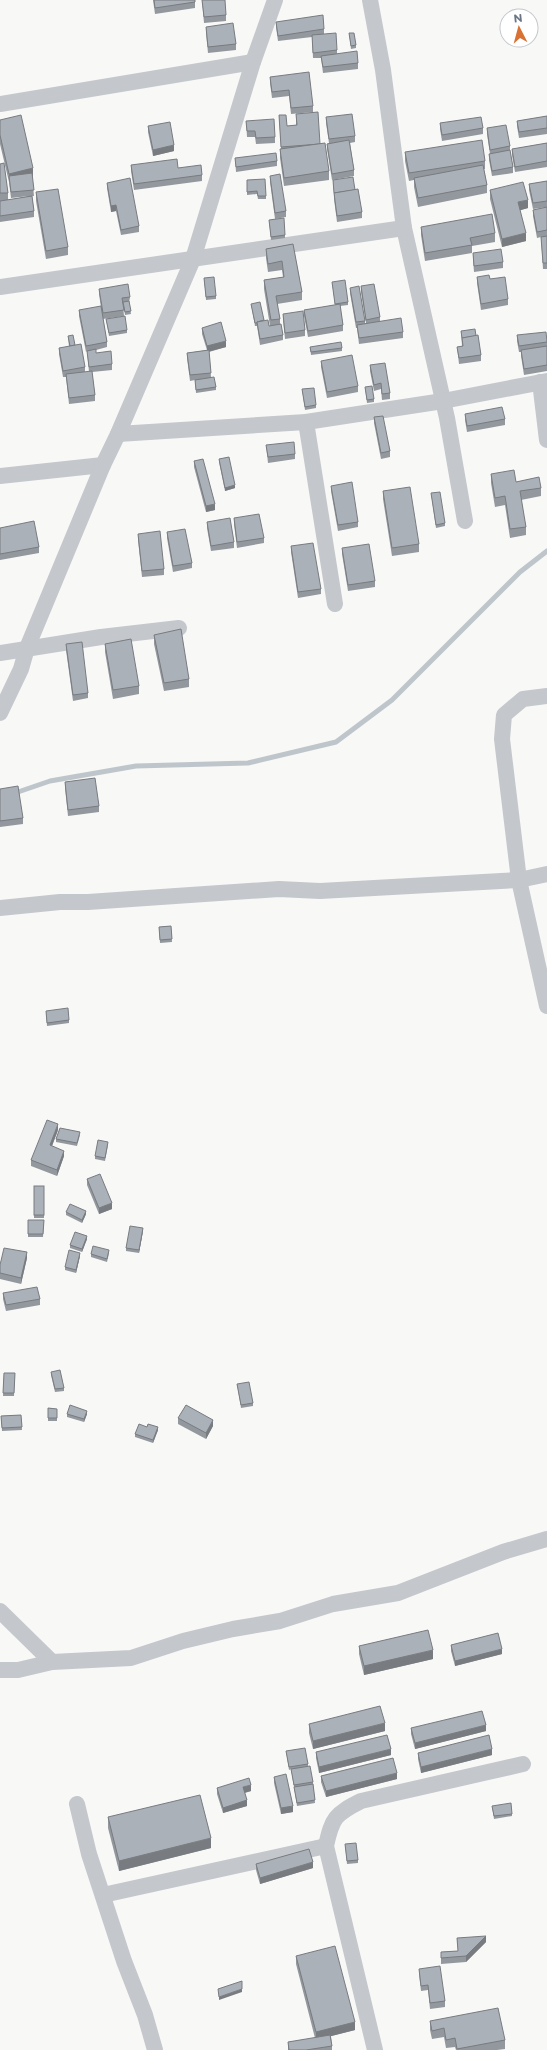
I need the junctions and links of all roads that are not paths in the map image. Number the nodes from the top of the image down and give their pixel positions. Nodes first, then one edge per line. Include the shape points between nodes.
1 (275, 0) edge
2 (370, 0) edge
3 (253, 62) junction
4 (0, 104) edge
5 (404, 228) junction
6 (193, 259) junction
7 (0, 287) edge
8 (543, 382) edge
9 (443, 401) junction
10 (306, 422) junction
11 (118, 434) junction
12 (547, 440) edge
13 (102, 465) junction
14 (0, 476) edge
15 (464, 521) dead end
16 (335, 604) dead end
17 (179, 628) edge
18 (27, 648) junction
19 (0, 653) edge
20 (547, 696) edge
21 (0, 713) edge
22 (547, 874) edge
23 (519, 880) junction
24 (0, 908) edge
25 (547, 1006) edge
26 (547, 1539) edge
27 (0, 1611) edge
28 (52, 1662) junction
29 (0, 1670) edge
30 (523, 1764) dead end
31 (77, 1804) dead end
32 (326, 1846) junction
33 (103, 1895) junction
34 (155, 2050) edge
35 (375, 2050) edge

1 - 3 street
2 - 5 street via 383,70
3 - 4 street
3 - 6 street
5 - 6 street
5 - 9 street
6 - 7 street
6 - 11 street
8 - 9 street
8 - 12 street
9 - 10 street
9 - 15 street
10 - 11 street
10 - 16 street
11 - 13 street
13 - 14 street
13 - 18 street
17 - 18 street
18 - 19 street
18 - 21 street via 22,669
20 - 23 street via 523,699 504,715 502,739
22 - 23 street
23 - 24 street via 320,891 279,889
23 - 25 street
26 - 28 street via 503,1552 398,1593 333,1604 280,1621 226,1630 131,1658
27 - 28 street
28 - 29 street via 18,1670
30 - 32 street via 361,1801 340,1812 330,1826
31 - 33 street via 89,1854
32 - 33 street
32 - 35 street
33 - 34 street

